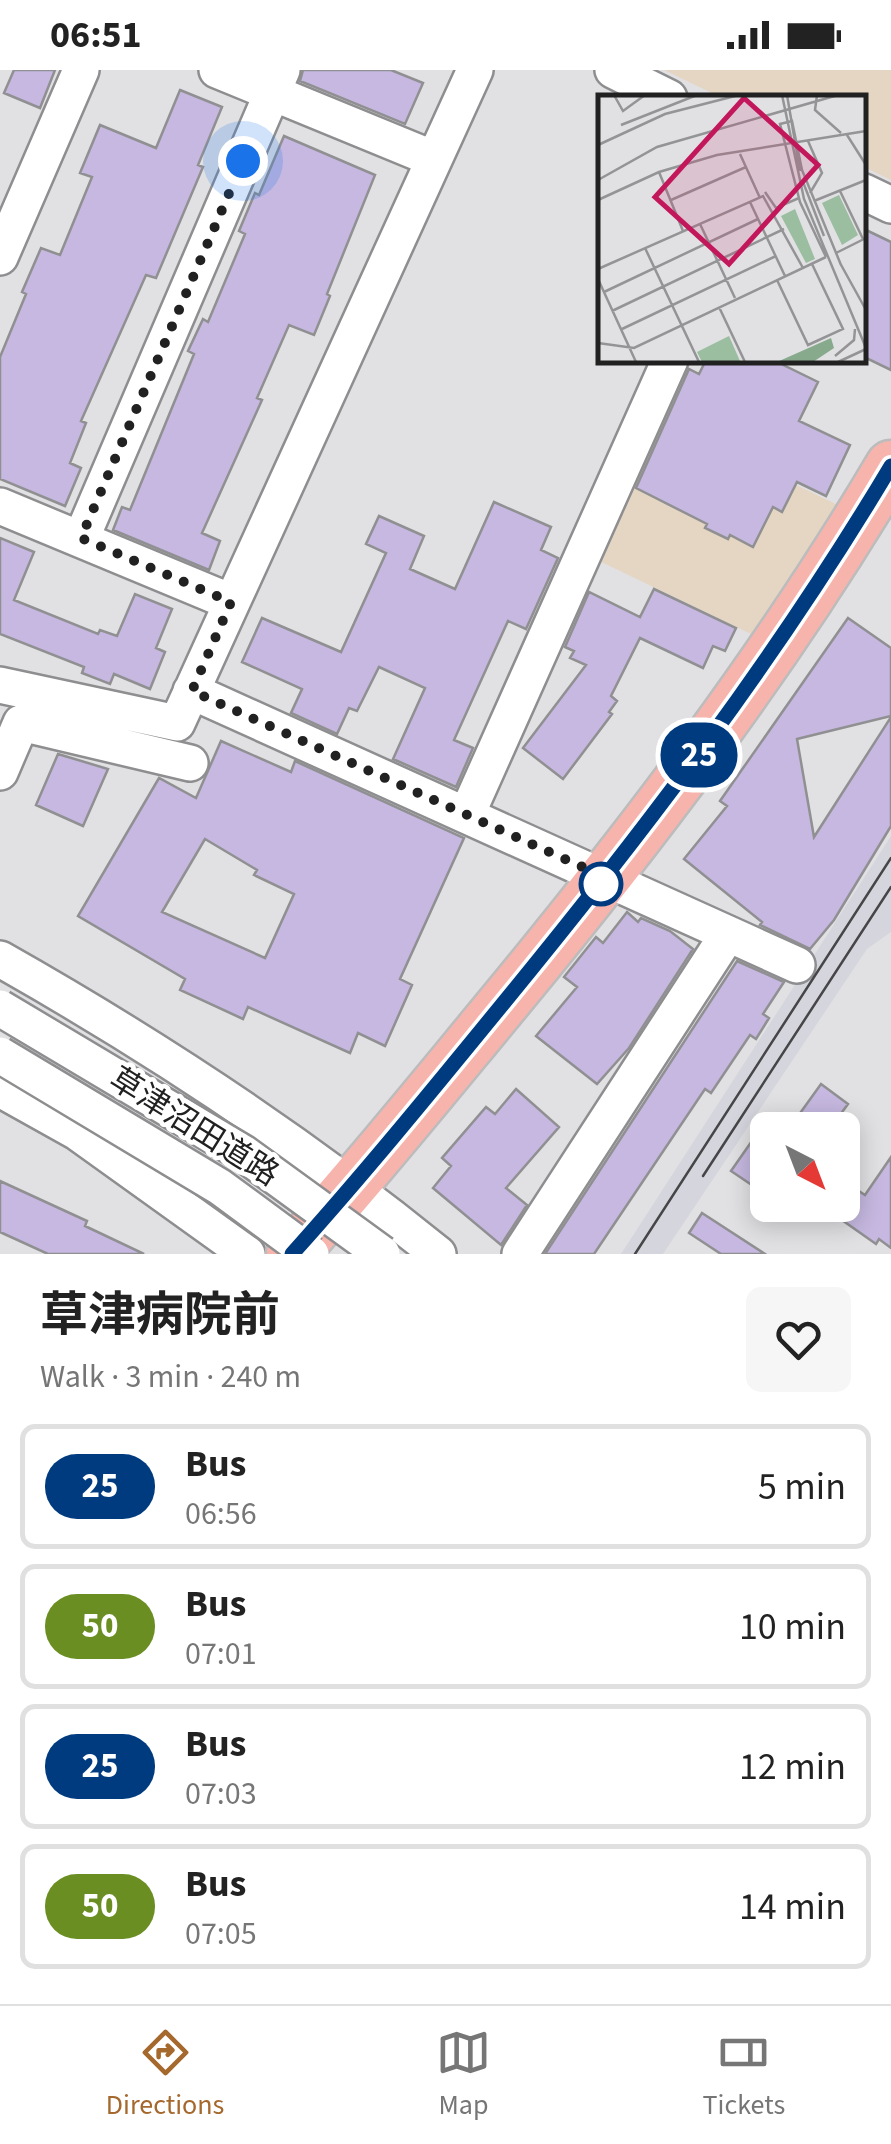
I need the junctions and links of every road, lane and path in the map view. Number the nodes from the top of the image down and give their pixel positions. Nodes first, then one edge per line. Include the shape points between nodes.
1 (81, 70) edge
2 (217, 70) edge
3 (475, 70) edge
4 (614, 70) edge
5 (277, 81) edge
6 (663, 95) edge
7 (434, 159) junction
8 (866, 193) edge
9 (891, 205) edge
10 (0, 257) edge
11 (669, 362) edge
12 (891, 466) edge
13 (0, 506) edge
14 (81, 538) junction
15 (231, 602) junction
16 (0, 685) edge
17 (192, 691) junction
18 (190, 762) dead end
19 (0, 772) edge
20 (467, 814) junction
21 (607, 878) junction
22 (728, 934) junction
23 (0, 959) edge
24 (796, 965) dead end
25 (0, 1008) edge
26 (0, 1055) edge
27 (0, 1089) edge
28 (354, 1185) junction
29 (246, 1254) edge
30 (292, 1254) edge
31 (311, 1254) edge
32 (382, 1254) edge
33 (438, 1254) edge
34 (520, 1254) edge

1 - 10 street
2 - 5 street
3 - 7 street
4 - 6 street
5 - 7 street
5 - 14 street
7 - 15 street
8 - 9 street
11 - 20 street
12 - 21 highway via 726,719
13 - 14 street
14 - 15 street
15 - 17 street
16 - 17 street via 176,723
17 - 20 street
18 - 19 street via 21,723
20 - 21 street
21 - 22 street
21 - 28 highway
22 - 24 street
22 - 34 street
23 - 28 street via 116,1025
25 - 32 street, 草津沼田道路, bridge via 244,1153
26 - 31 street, 草津沼田道路, bridge via 220,1187
27 - 29 street via 77,1132
28 - 30 highway
28 - 33 street

